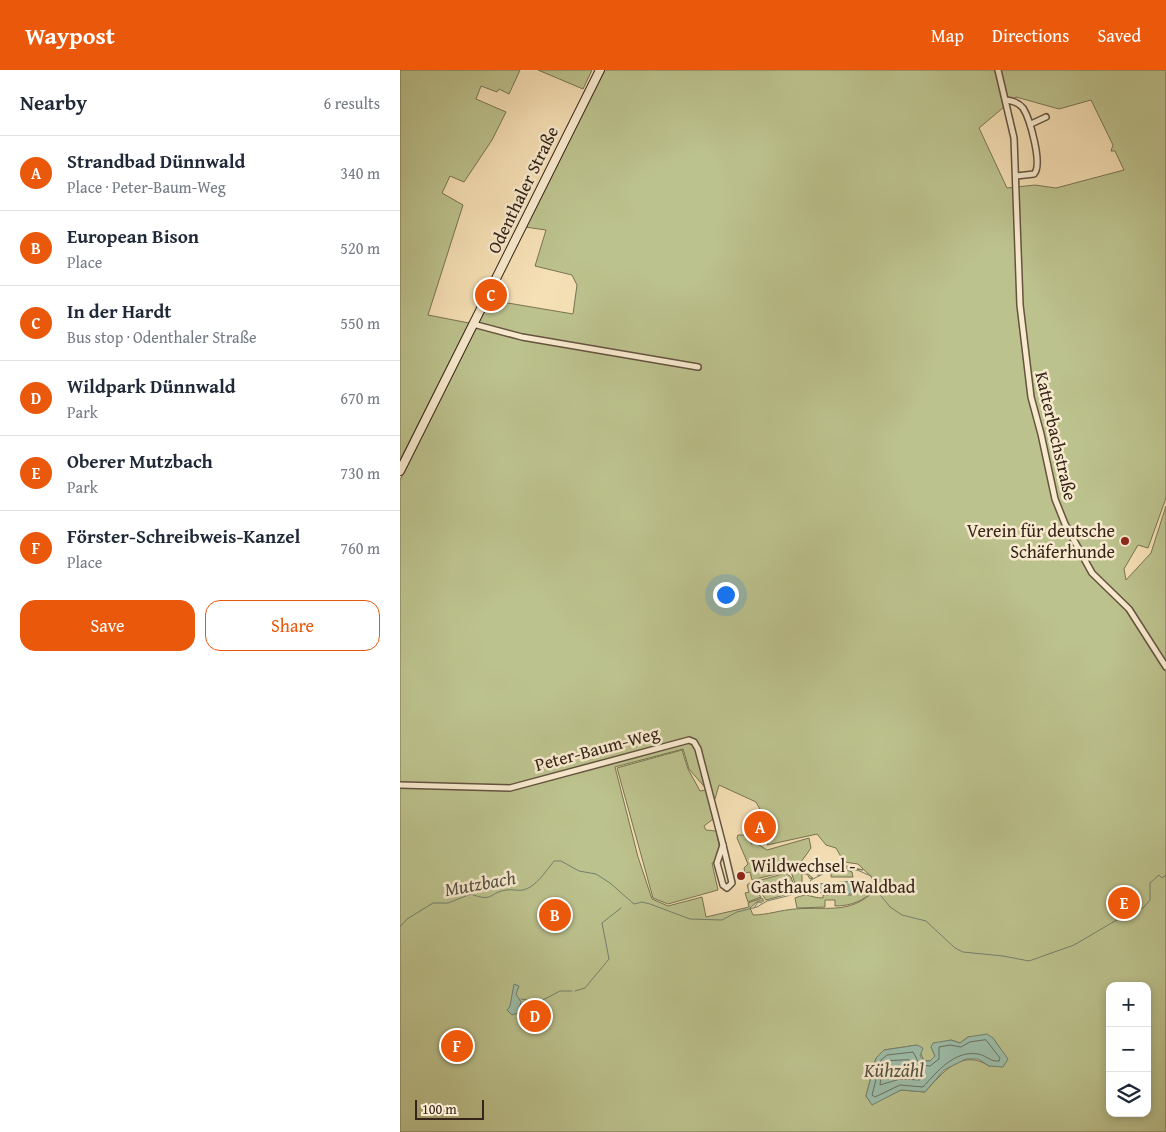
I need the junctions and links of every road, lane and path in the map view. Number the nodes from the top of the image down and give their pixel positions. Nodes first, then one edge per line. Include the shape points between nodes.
1 (600, 70) edge
2 (998, 70) edge
3 (1006, 100) junction
4 (1046, 117) dead end
5 (1030, 124) junction
6 (1016, 176) junction
7 (473, 324) junction
8 (698, 367) dead end
9 (400, 471) edge
10 (1166, 666) edge
11 (400, 785) edge
12 (723, 845) junction

1 - 7 main road, Odenthaler Straße
2 - 3 street, Katterbachstraße
3 - 5 street via 1022,106
3 - 6 street, Katterbachstraße via 1014,138
4 - 5 street
5 - 6 street via 1038,169 1034,174
6 - 10 street, Katterbachstraße via 1022,332 1031,397 1055,499 1092,573 1129,609
7 - 8 street via 522,337
7 - 9 main road, Odenthaler Straße
11 - 12 street, Peter-Baum-Weg via 510,788 689,740 698,750
12 - 12 street, Peter-Baum-Weg via 717,863 722,885 727,888 732,883

